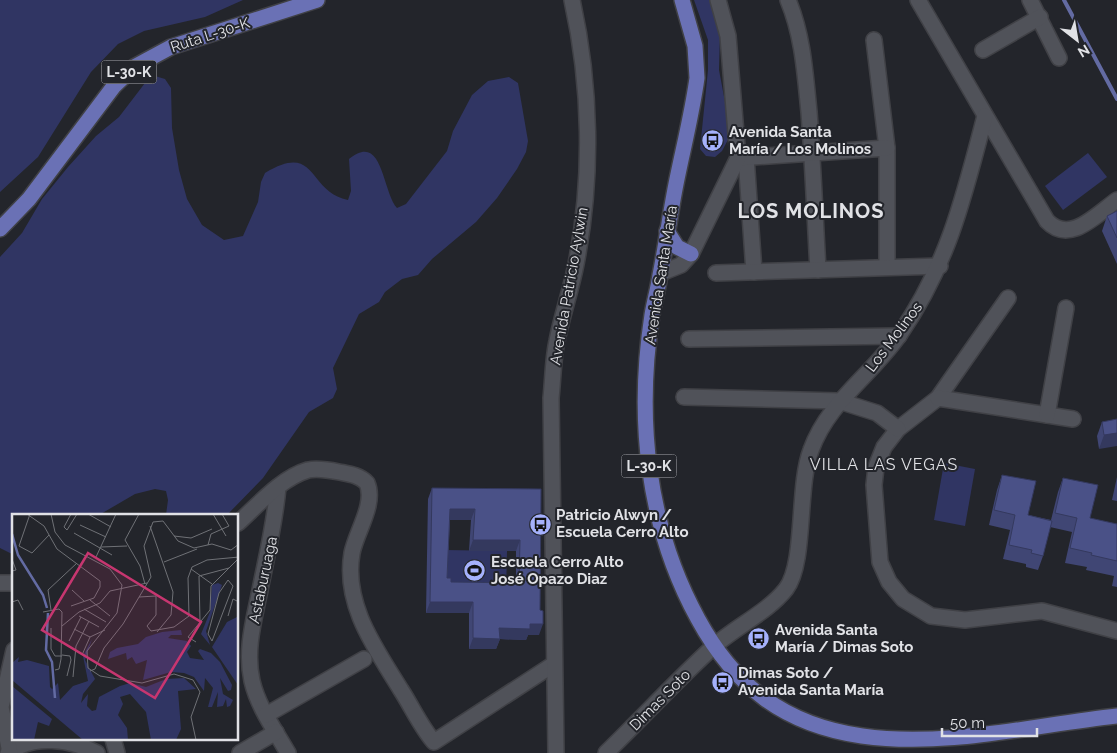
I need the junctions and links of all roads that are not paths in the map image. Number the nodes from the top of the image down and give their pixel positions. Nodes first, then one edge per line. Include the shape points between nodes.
1 (317, 0) edge
2 (572, 0) edge
3 (682, 0) edge
4 (718, 0) edge
5 (788, 0) edge
6 (918, 0) edge
7 (1030, 0) edge
8 (1040, 17) junction
9 (874, 40) dead end
10 (983, 50) dead end
11 (1059, 58) dead end
12 (985, 116) junction
13 (887, 148) junction
14 (812, 152) junction
15 (742, 158) junction
16 (1117, 200) edge
17 (0, 229) edge
18 (667, 231) junction
19 (691, 254) junction
20 (940, 266) junction
21 (887, 267) junction
22 (818, 270) junction
23 (754, 272) junction
24 (716, 273) dead end
25 (661, 274) junction
26 (1008, 298) dead end
27 (1066, 308) dead end
28 (899, 336) junction
29 (689, 339) dead end
30 (684, 397) dead end
31 (938, 398) junction
32 (839, 401) junction
33 (1047, 415) junction
34 (1073, 419) dead end
35 (898, 429) junction
36 (278, 487) junction
37 (239, 522) edge
38 (1117, 631) edge
39 (714, 646) junction
40 (12, 659) edge
41 (364, 660) dead end
42 (554, 664) junction
43 (266, 715) junction
44 (1117, 716) edge
45 (276, 732) junction
46 (113, 740) edge
47 (9, 752) edge
48 (97, 753) edge
49 (117, 753) edge
50 (240, 753) edge
51 (288, 753) edge
52 (556, 753) edge
53 (606, 753) edge

1 - 17 main road, Ruta L-30-K / L-30-K via 171,46 134,68 114,86 29,199
2 - 42 street, Avenida Patricio Aylwin via 584,75 587,144 581,235 556,343 551,398
3 - 18 main road, Avenida Santa María / L-30-K via 696,46 696,78
4 - 15 street via 728,36
5 - 14 street via 803,50
6 - 12 street
7 - 8 street
8 - 10 street
8 - 11 street
9 - 13 street
12 - 16 street via 1051,226 1063,231 1074,229
12 - 20 street, Los Molinos via 957,220
13 - 14 street
13 - 21 street
14 - 15 street
14 - 22 street
15 - 19 street
15 - 23 street
18 - 19 main road via 677,248
18 - 25 main road, Avenida Santa María / L-30-K
19 - 25 street via 681,266
20 - 21 street
20 - 28 street, Los Molinos
21 - 22 street
22 - 23 street
23 - 24 street
25 - 39 main road, Avenida Santa María / L-30-K via 652,314 646,373 645,424 650,481 672,564 692,609
26 - 31 street
27 - 33 street
28 - 29 street
28 - 32 street, Los Molinos via 874,367
30 - 32 street
31 - 33 street
31 - 35 street
32 - 35 street via 878,413
32 - 39 street, Los Molinos via 822,425 807,460 796,563 791,581 779,596
33 - 34 street
35 - 38 street via 880,457 874,485 880,562 889,582 903,599 921,612 942,619 965,620 1042,611
36 - 37 street
36 - 42 street via 310,470 353,475 367,483 370,497 351,559 356,608 370,639 434,742
36 - 43 street, Astaburuaga via 275,523 250,646 252,681
39 - 44 main road, Avenida Santa María / L-30-K via 736,674 777,707 825,728 863,736 906,740 954,738
39 - 53 street, Dimas Soto
40 - 47 street via 1,707
41 - 43 street
42 - 52 street, Avenida Patricio Aylwin
43 - 45 street, Astaburuaga
45 - 50 street
45 - 51 street, Astaburuaga
46 - 49 street
47 - 48 street via 52,740 76,744

